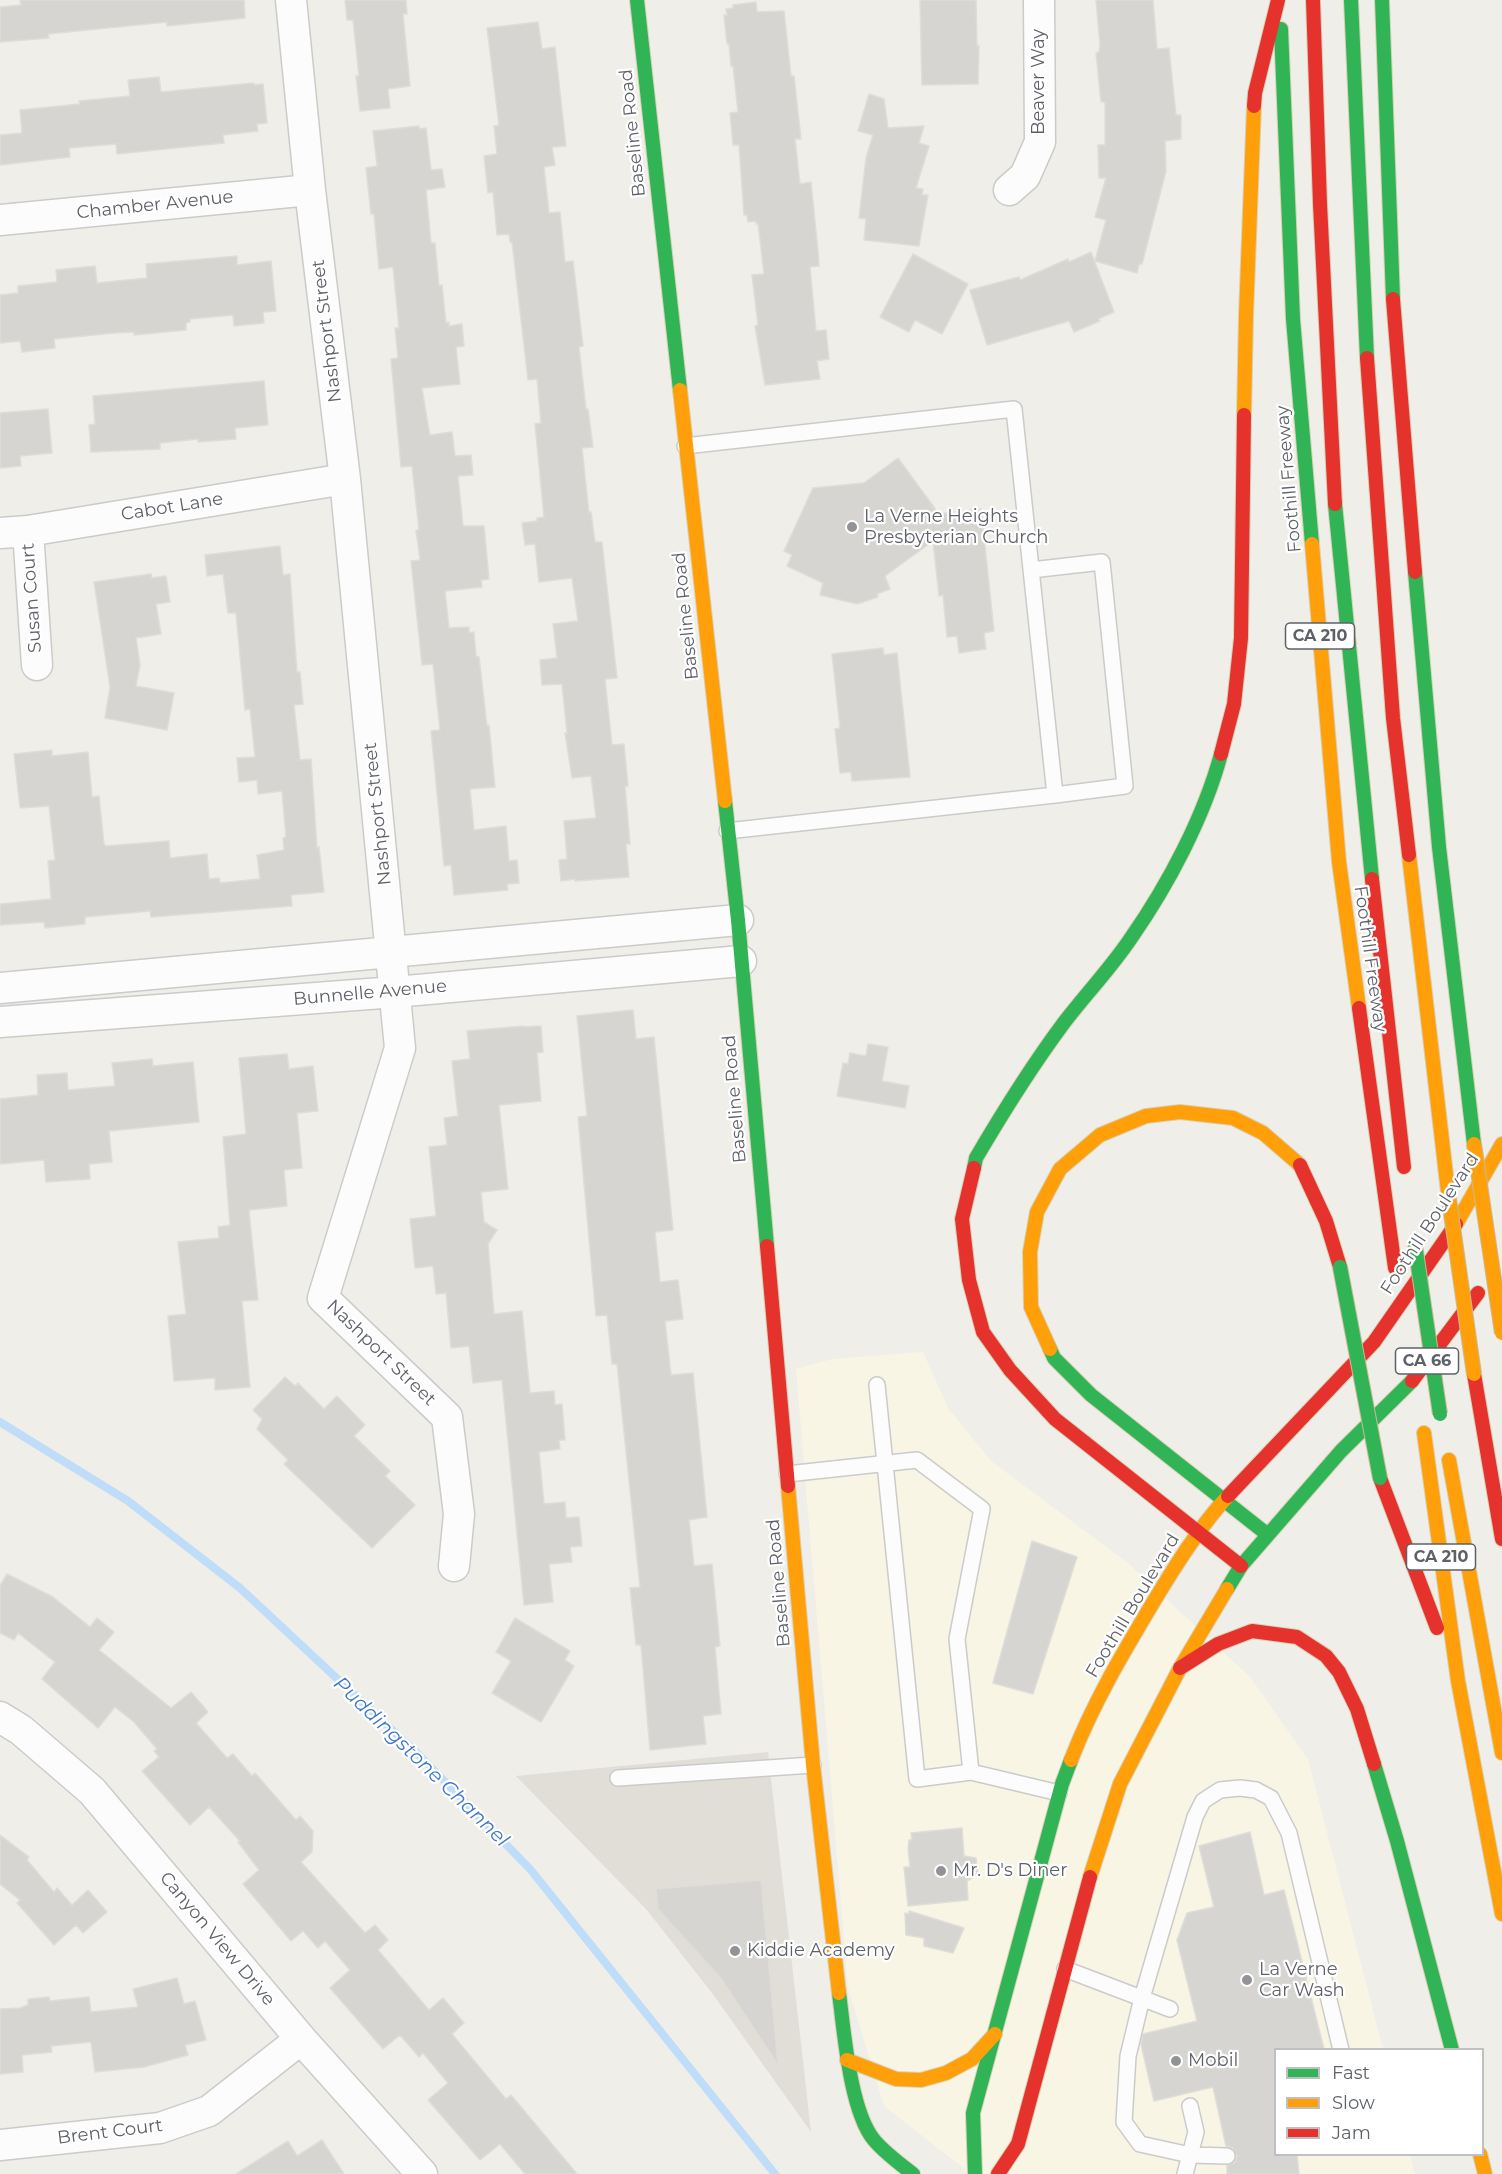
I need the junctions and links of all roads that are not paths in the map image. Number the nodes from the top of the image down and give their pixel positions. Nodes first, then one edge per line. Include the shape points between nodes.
1 (291, 0) edge
2 (637, 0) edge
3 (1039, 0) edge
4 (1279, 0) edge
5 (1313, 0) edge
6 (1351, 0) edge
7 (1382, 0) edge
8 (310, 190) junction
9 (1009, 190) dead end
10 (0, 220) edge
11 (685, 446) junction
12 (345, 479) junction
13 (14, 532) edge
14 (1031, 570) junction
15 (37, 665) dead end
16 (1055, 795) junction
17 (727, 831) junction
18 (738, 920) junction
19 (391, 951) junction
20 (741, 961) junction
21 (0, 988) edge
22 (395, 992) junction
23 (0, 1022) edge
24 (1502, 1144) edge
25 (1405, 1176) dead end
26 (1414, 1239) dead end
27 (1502, 1261) edge
28 (1406, 1327) dead end
29 (1502, 1333) edge
30 (1412, 1362) dead end
31 (877, 1384) dead end
32 (1418, 1398) dead end
33 (1441, 1419) dead end
34 (1423, 1427) dead end
35 (1447, 1448) dead end
36 (885, 1464) junction
37 (787, 1474) junction
38 (1224, 1501) junction
39 (1200, 1533) junction
40 (1268, 1535) junction
41 (1502, 1539) edge
42 (454, 1566) dead end
43 (1241, 1566) junction
44 (1180, 1668) junction
45 (1458, 1681) junction
46 (0, 1717) edge
47 (1502, 1753) edge
48 (813, 1765) junction
49 (971, 1772) junction
50 (618, 1778) dead end
51 (1059, 1793) junction
52 (1502, 1914) edge
53 (1065, 1969) junction
54 (1142, 1998) junction
55 (1170, 2009) dead end
56 (996, 2032) junction
57 (301, 2039) junction
58 (1341, 2048) edge
59 (1452, 2048) edge
60 (847, 2060) junction
61 (1190, 2106) dead end
62 (0, 2145) edge
63 (1190, 2155) junction
64 (1227, 2156) dead end
65 (1480, 2156) edge
66 (422, 2174) edge
67 (913, 2174) edge
68 (975, 2174) edge
69 (998, 2174) edge
70 (1185, 2174) edge
71 (1485, 2174) edge

1 - 8 street, Nashport Street
2 - 11 main road, Baseline Road
3 - 9 street, Beaver Way via 1040,142 1025,176
4 - 28 main road, Foothill Freeway / CA 210 via 1293,319 1339,862
4 - 39 main road via 1255,93 1246,316 1241,638 1234,704 1217,767 1170,874 1131,939 1063,1024 1014,1094 976,1158 962,1219 969,1280 983,1332 1010,1370 1055,1419
5 - 25 main road via 1337,534
6 - 41 main road, bridge via 1366,351 1389,674 1448,1192
7 - 29 main road, bridge via 1393,311 1439,847 1474,1144
8 - 10 street, Chamber Avenue
8 - 12 street, Nashport Street
11 - 14 lane via 1014,409
11 - 17 main road, Baseline Road
12 - 13 street, Cabot Lane
12 - 19 street, Nashport Street
13 - 15 street, Susan Court
14 - 16 lane
14 - 16 lane via 1102,562 1125,786
16 - 17 lane
17 - 18 main road, Baseline Road
18 - 19 street
18 - 20 main road, Baseline Road
19 - 21 street
19 - 22 street, Nashport Street
20 - 22 street, Bunnelle Avenue
20 - 37 main road, Baseline Road
22 - 23 street, Bunnelle Avenue
22 - 42 street, Nashport Street via 400,1048 323,1298 447,1417 459,1514
24 - 38 main road, Foothill Boulevard / CA 66 via 1456,1223 1374,1342
26 - 33 main road, bridge
27 - 40 main road, CA 66 via 1407,1387 1341,1451
30 - 32 main road
31 - 36 lane
34 - 45 main road, CA 210
35 - 47 main road
36 - 37 lane
36 - 49 lane via 917,1779
36 - 49 lane via 917,1460 982,1509 957,1639
37 - 48 main road, Baseline Road
38 - 39 main road, Foothill Boulevard
38 - 40 main road
38 - 45 main road, bridge via 1091,1395 1054,1358 1031,1307 1030,1252 1038,1212 1060,1169 1100,1135 1146,1116 1180,1112 1233,1118 1263,1133 1298,1162 1326,1221 1340,1267 1380,1478
39 - 43 main road
39 - 51 main road, Foothill Boulevard via 1117,1662 1086,1721
40 - 43 main road, CA 66
43 - 44 main road
44 - 53 main road via 1120,1784
44 - 59 main road via 1218,1644 1252,1631 1297,1637 1326,1656 1339,1672 1357,1709 1394,1830
45 - 52 main road, CA 210
46 - 57 street, Canyon View Drive via 21,1730 92,1791
48 - 50 lane
48 - 60 main road, Baseline Road
49 - 51 lane
51 - 56 main road, Foothill Boulevard
53 - 54 lane
53 - 69 main road via 1018,2144
54 - 55 lane
54 - 58 lane via 1203,1801 1220,1790 1256,1790 1271,1798 1289,1833
54 - 63 lane via 1128,2056 1124,2122 1140,2144
56 - 60 main road via 972,2059 946,2073 921,2080 896,2079
56 - 68 main road, Foothill Boulevard via 973,2113
57 - 62 street, Brent Court via 199,2115 160,2128
57 - 66 street, Canyon View Drive
60 - 67 main road, Baseline Road via 859,2109 873,2139
61 - 63 lane via 1196,2132
63 - 64 lane
63 - 70 lane
65 - 71 main road

